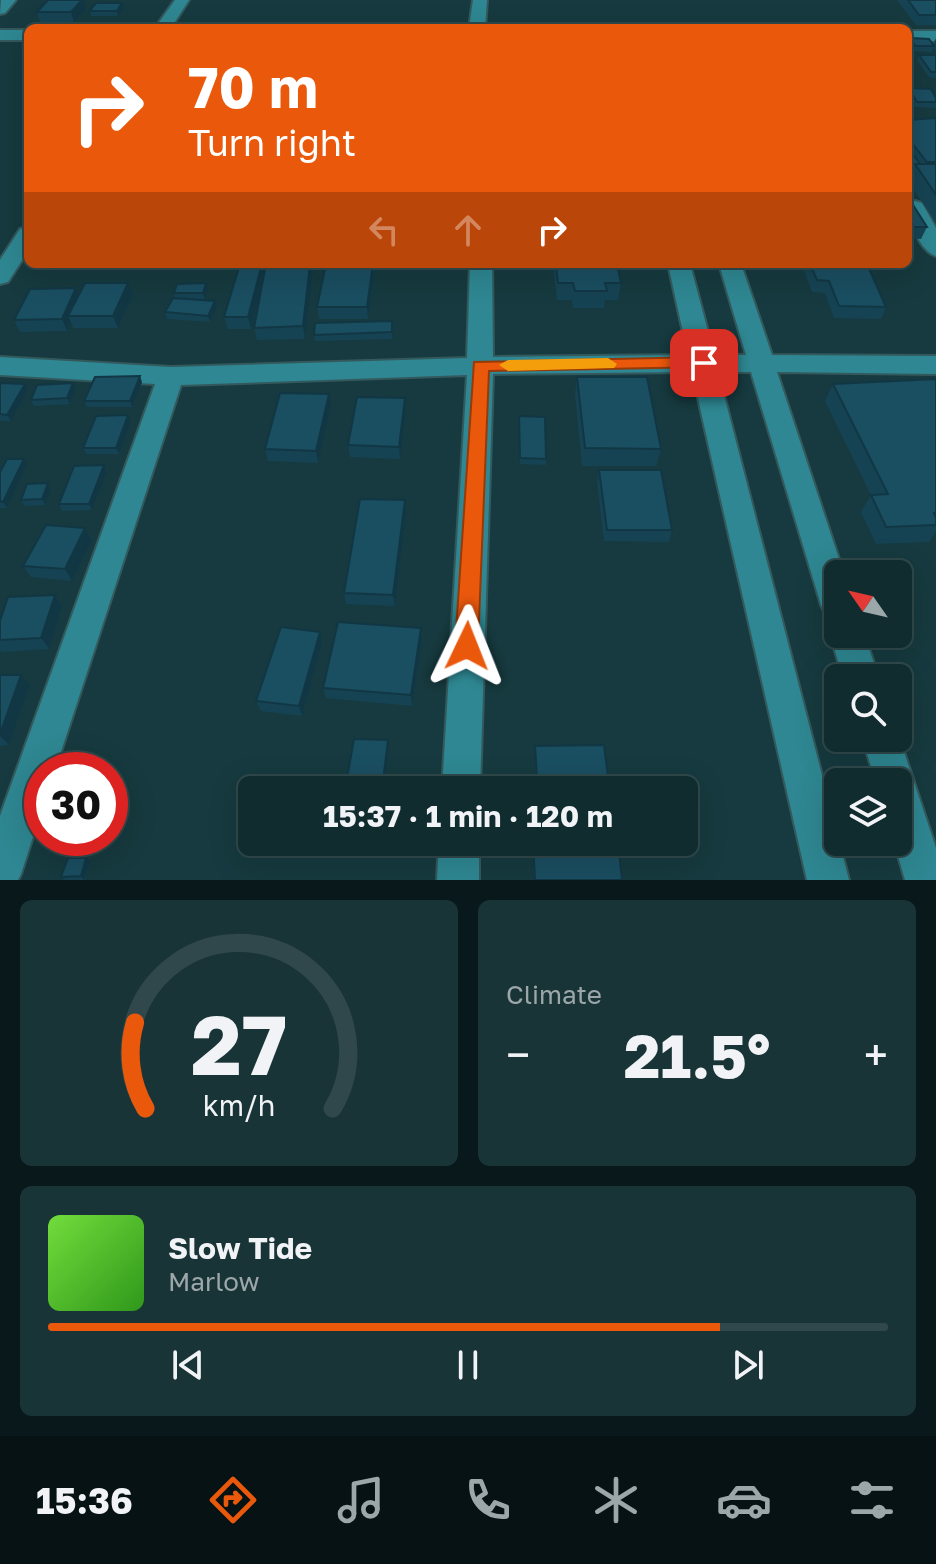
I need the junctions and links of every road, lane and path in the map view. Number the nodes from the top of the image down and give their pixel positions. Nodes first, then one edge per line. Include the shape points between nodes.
1 (9, 0) edge
2 (182, 0) edge
3 (480, 0) edge
4 (0, 10) edge
5 (166, 24) edge
6 (477, 24) edge
7 (0, 35) edge
8 (24, 35) edge
9 (912, 36) edge
10 (936, 36) edge
11 (915, 207) edge
12 (24, 240) edge
13 (936, 249) edge
14 (481, 268) edge
15 (680, 268) edge
16 (731, 268) edge
17 (0, 277) edge
18 (704, 363) junction
19 (761, 364) junction
20 (936, 365) edge
21 (0, 366) edge
22 (480, 366) junction
23 (171, 376) junction
24 (824, 561) edge
25 (462, 776) edge
26 (912, 836) edge
27 (459, 856) edge
28 (0, 874) edge
29 (458, 880) edge
30 (828, 880) edge
31 (926, 880) edge

1 - 4 street
2 - 5 street
3 - 6 street
7 - 8 street
9 - 10 street
11 - 13 street
12 - 17 street
14 - 22 street
15 - 18 street
16 - 19 street
18 - 19 street
18 - 22 street
18 - 30 street
19 - 20 street
19 - 24 street
21 - 23 street
22 - 23 street
22 - 25 street
23 - 28 street
26 - 31 street
27 - 29 street

